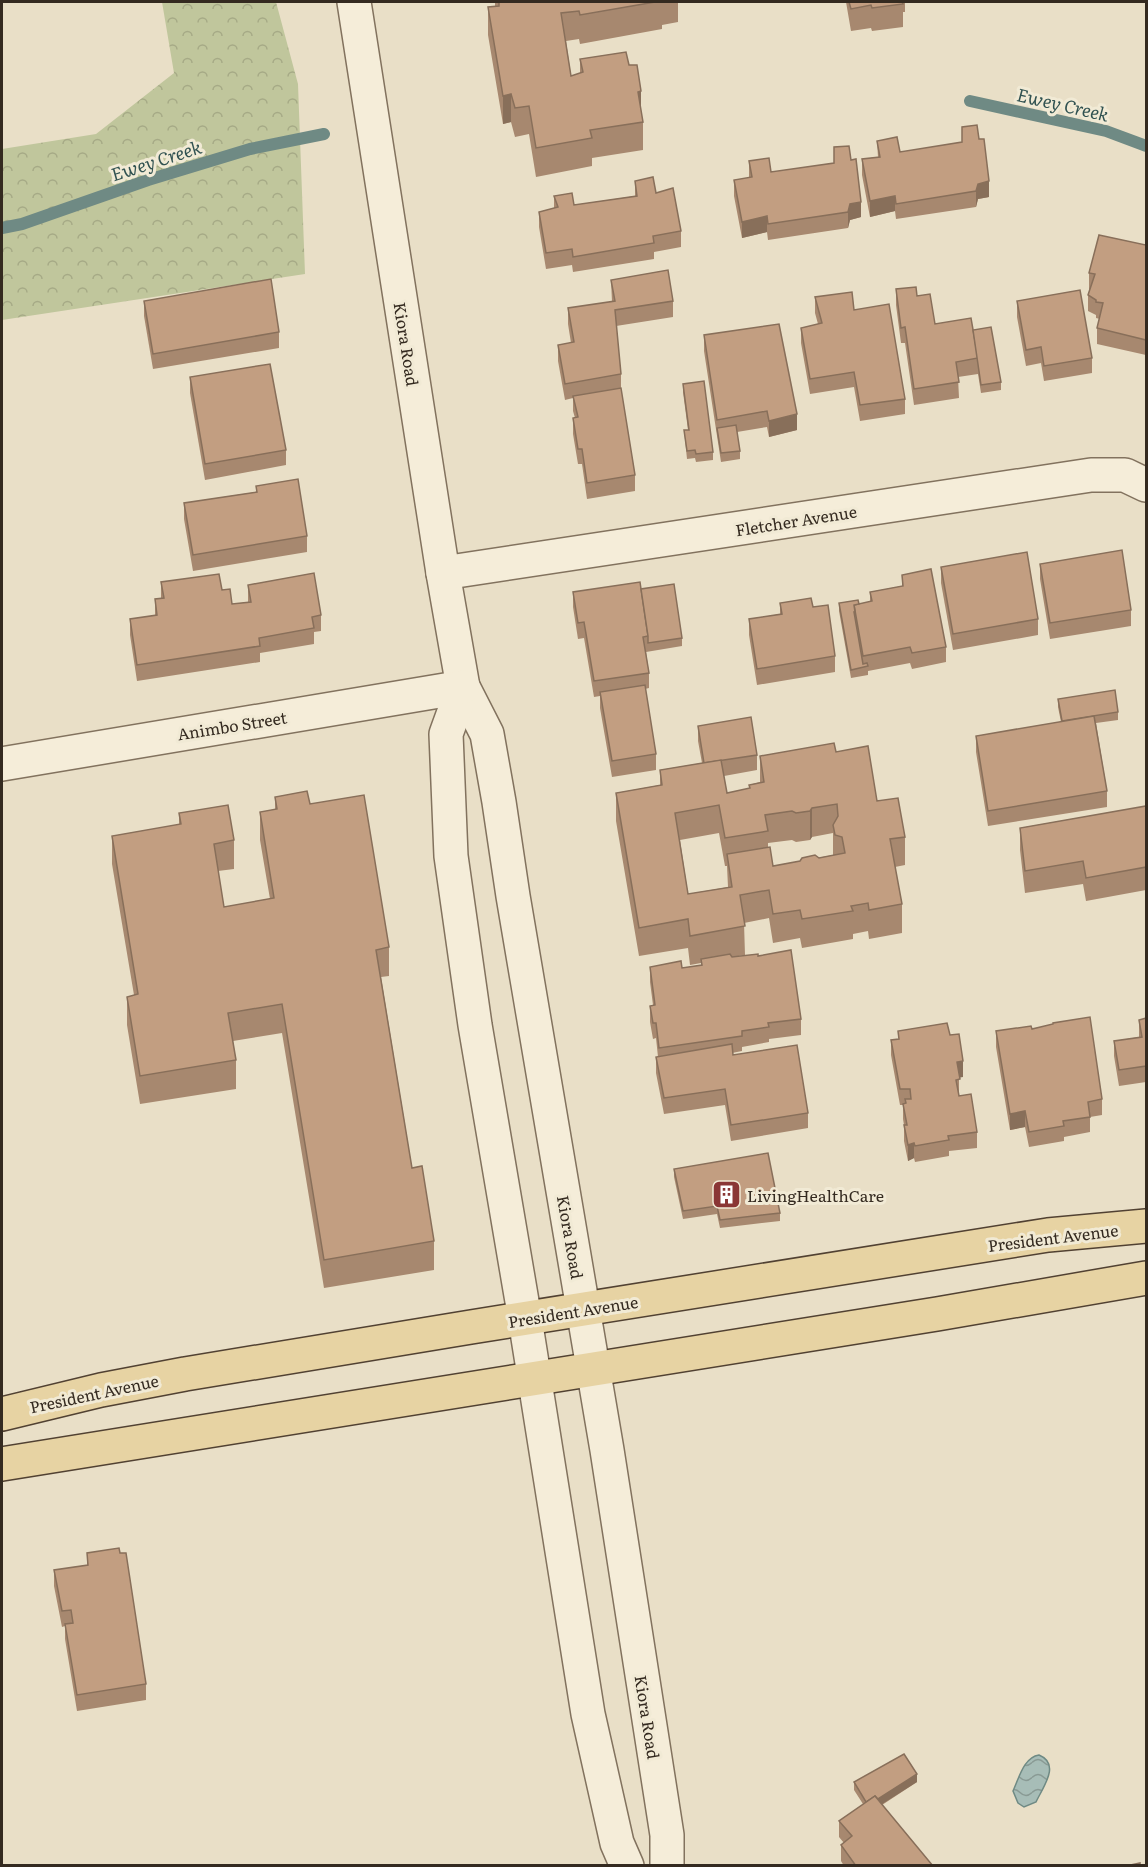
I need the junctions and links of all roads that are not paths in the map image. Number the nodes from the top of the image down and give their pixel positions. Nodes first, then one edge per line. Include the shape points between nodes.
1 (354, 2) edge
2 (1146, 485) edge
3 (443, 573) junction
4 (463, 687) junction
5 (2, 764) edge
6 (1146, 1226) edge
7 (1146, 1278) edge
8 (584, 1310) junction
9 (525, 1319) junction
10 (593, 1369) junction
11 (534, 1379) junction
12 (2, 1414) edge
13 (2, 1464) edge
14 (627, 1866) edge
15 (667, 1866) edge

1 - 3 street, Kiora Road
2 - 3 street, Fletcher Avenue via 1125,475 1091,475
3 - 4 street, Kiora Road
4 - 5 street, Animbo Street
4 - 8 street, Kiora Road via 488,734
4 - 9 street, Kiora Road via 446,734 451,856
6 - 8 main road, President Avenue via 1048,1235
7 - 10 main road
8 - 9 main road, President Avenue
8 - 10 street, Kiora Road
9 - 11 street, Kiora Road
9 - 12 main road, President Avenue via 185,1374
10 - 11 main road
10 - 15 street, Kiora Road via 667,1835
11 - 13 main road
11 - 14 street, Kiora Road via 588,1714 617,1843

